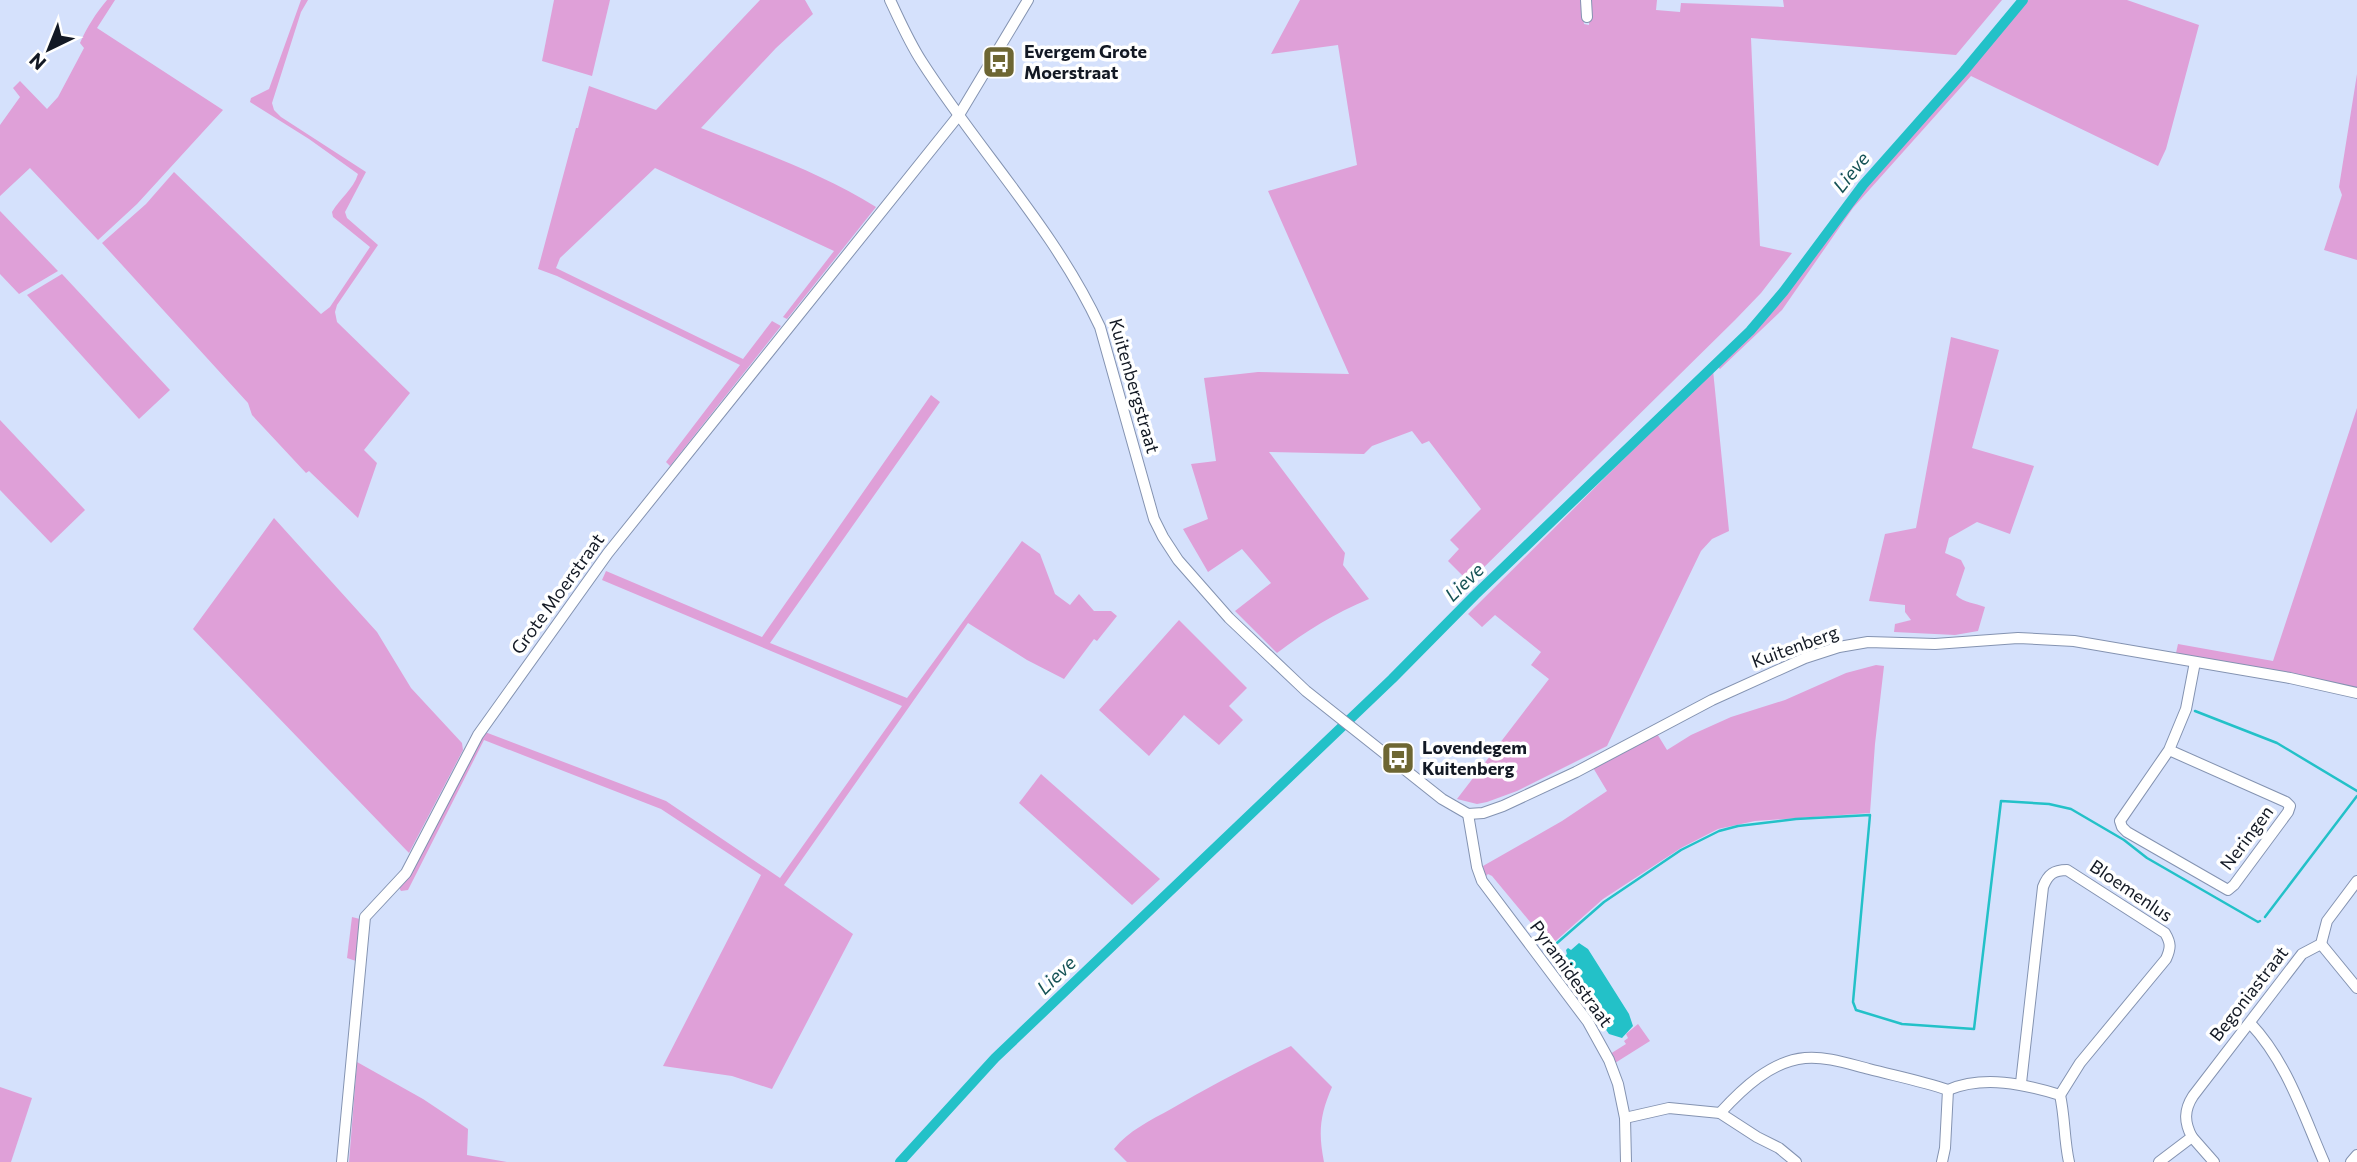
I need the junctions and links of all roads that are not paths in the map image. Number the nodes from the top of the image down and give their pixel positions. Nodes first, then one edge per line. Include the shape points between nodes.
1 (890, 0) edge
2 (1028, 0) edge
3 (1586, 0) edge
4 (1587, 17) dead end
5 (959, 115) junction
6 (2195, 662) junction
7 (2357, 693) edge
8 (2169, 750) junction
9 (1468, 814) junction
10 (2357, 881) edge
11 (2321, 944) junction
12 (2357, 988) edge
13 (2249, 1023) junction
14 (2021, 1083) junction
15 (1948, 1090) junction
16 (2060, 1095) junction
17 (1720, 1113) junction
18 (1625, 1118) junction
19 (2192, 1137) junction
20 (2357, 1155) edge
21 (342, 1162) edge
22 (1626, 1162) edge
23 (1796, 1162) edge
24 (1942, 1162) edge
25 (2069, 1162) edge
26 (2158, 1162) edge
27 (2214, 1162) edge
28 (2324, 1162) edge
29 (2351, 1162) edge

1 - 5 street, Kuitenbergstraat via 921,60
2 - 5 street, Grote Moerstraat
3 - 4 street
5 - 9 street, Kuitenbergstraat via 1087,300 1100,327 1154,519 1166,543 1229,618 1276,664 1442,799
5 - 21 street, Grote Moerstraat via 608,554 478,735 406,873 365,918
6 - 7 street, Kuitenberg
6 - 8 street, Neringen via 2186,709
6 - 9 street, Kuitenberg via 2048,639 1936,644 1892,641 1839,647 1712,700 1503,806
8 - 8 street, Neringen via 2120,824 2228,890 2290,806
9 - 18 street, Pyramidestraat via 1482,881 1588,1022 1609,1060
10 - 11 street via 2327,921
11 - 12 street
11 - 13 street, Begoniastraat via 2302,954
13 - 19 street, Begoniastraat via 2188,1103 2185,1119
13 - 28 street via 2292,1085
14 - 15 street
14 - 16 street
14 - 16 street, Bloemenlus via 2043,887 2050,874 2067,870 2165,933 2171,950 2080,1063
15 - 17 street via 1840,1062 1805,1058 1758,1077
15 - 24 street
16 - 25 street
17 - 18 street via 1669,1108
17 - 23 street
18 - 22 street, Pyramidestraat
19 - 26 street
19 - 27 street
20 - 29 street

